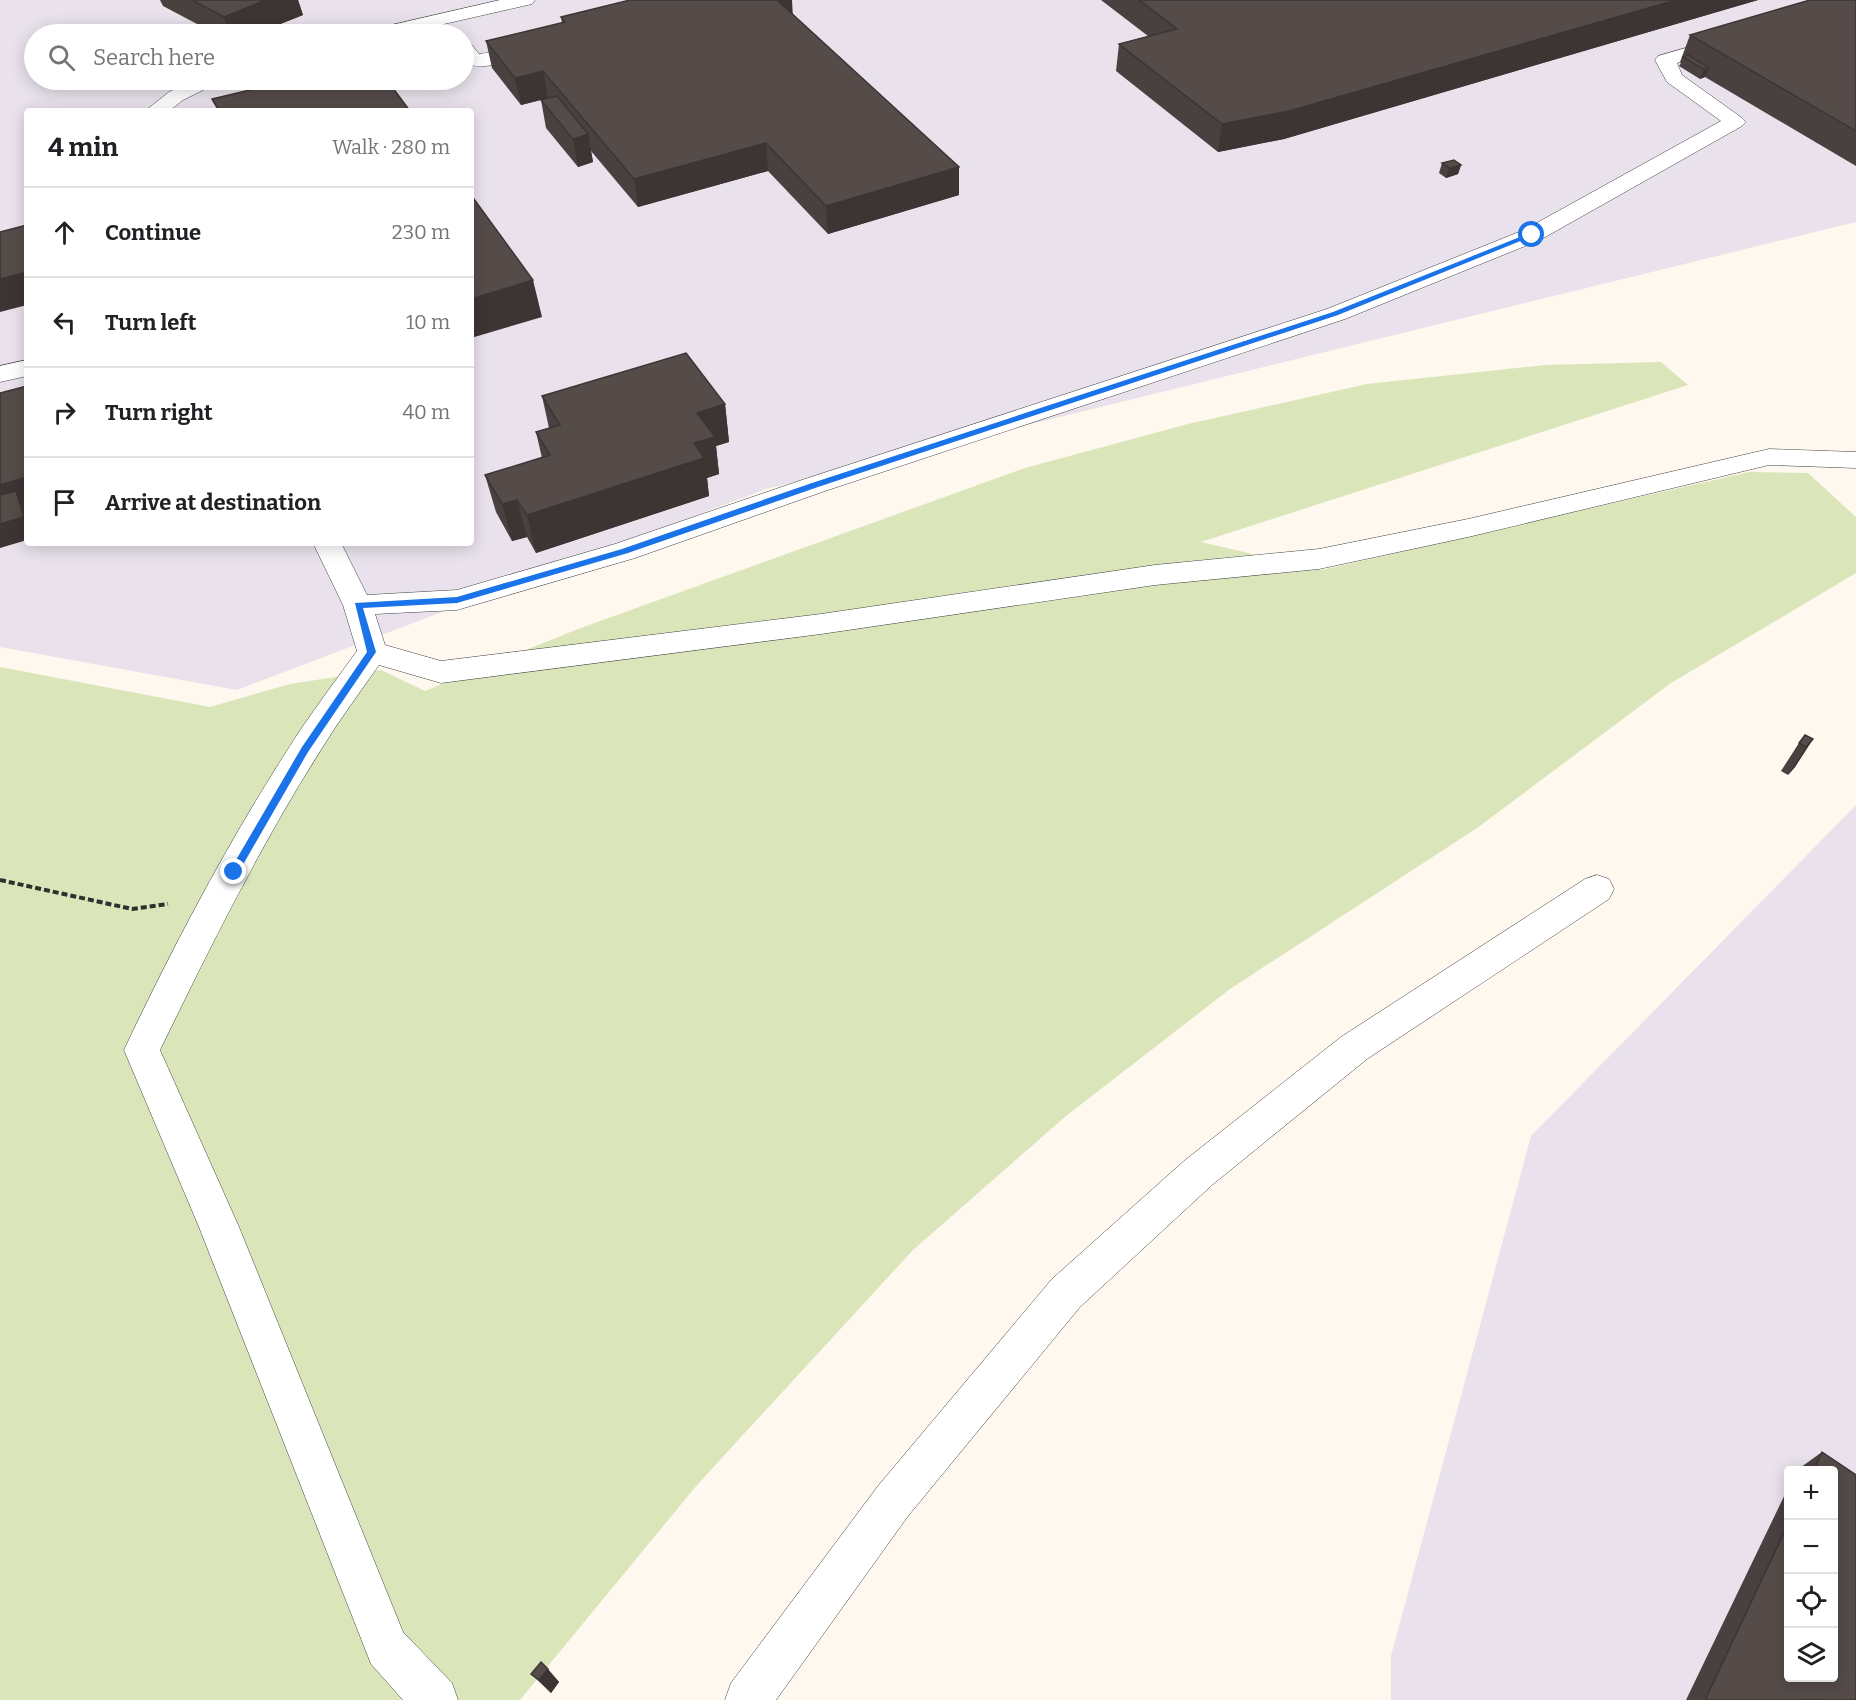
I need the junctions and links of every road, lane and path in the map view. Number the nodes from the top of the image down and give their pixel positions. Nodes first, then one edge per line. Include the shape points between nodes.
1 (525, 0) edge
2 (500, 3) edge
3 (456, 24) edge
4 (1745, 37) edge
5 (547, 45) edge
6 (474, 60) edge
7 (189, 90) edge
8 (159, 108) edge
9 (24, 369) edge
10 (0, 374) edge
11 (1856, 460) edge
12 (328, 546) edge
13 (358, 605) junction
14 (372, 652) junction
15 (0, 880) edge
16 (1597, 889) dead end
17 (174, 904) dead end
18 (435, 1700) edge
19 (748, 1700) edge

1 - 2 street
2 - 3 street
4 - 13 street via 1665,60 1674,78 1735,122 1532,235 1336,314 625,551 457,600
5 - 6 street
7 - 8 street
9 - 10 street
11 - 14 street via 1769,457 1319,559 1155,575 820,624 441,672
12 - 13 street
13 - 14 street
14 - 18 street via 305,749 202,927 142,1050 219,1227 387,1648
15 - 17 path via 132,909
16 - 19 street via 1354,1048 1198,1173 1066,1293 893,1501

